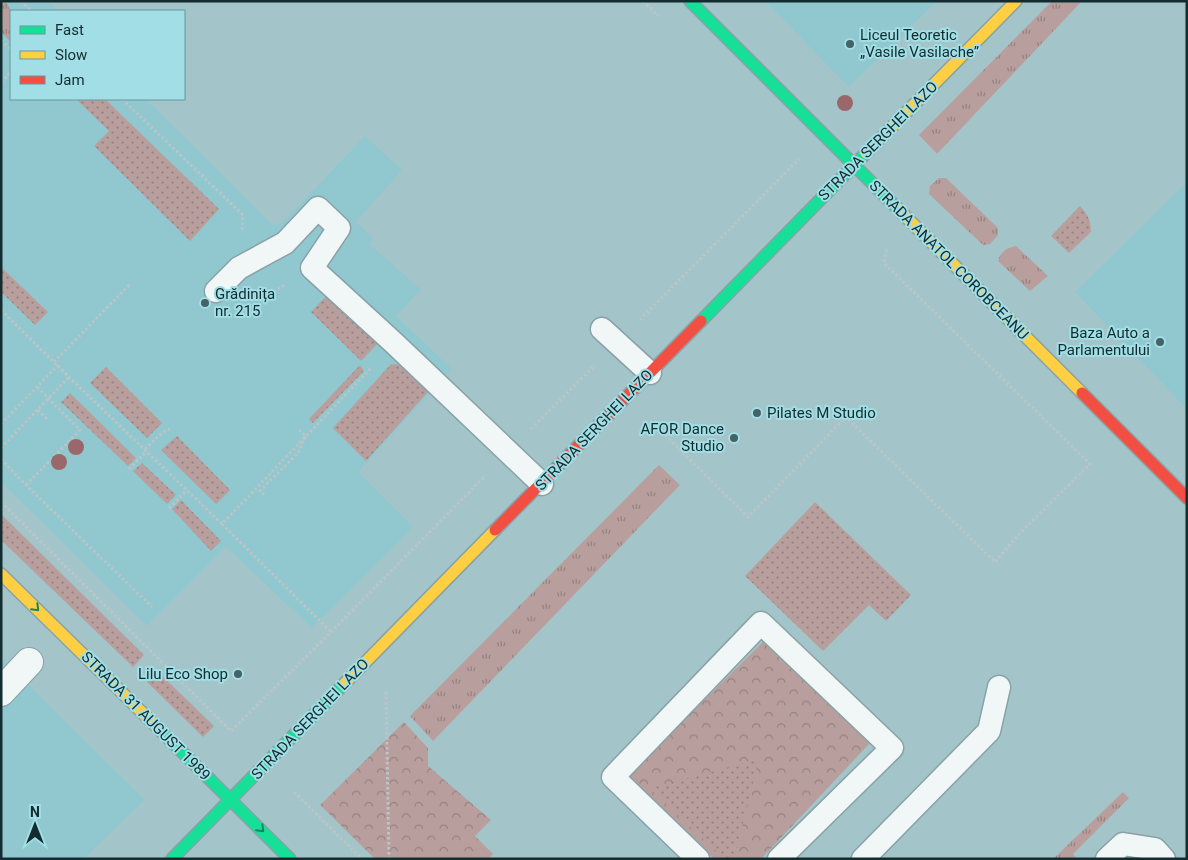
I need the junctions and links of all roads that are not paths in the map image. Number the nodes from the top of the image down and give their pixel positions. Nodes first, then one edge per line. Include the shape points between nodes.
1 (690, 1) edge
2 (1016, 1) edge
3 (854, 165) junction
4 (216, 291) dead end
5 (602, 329) dead end
6 (650, 373) junction
7 (542, 484) junction
8 (1187, 498) edge
9 (1, 574) edge
10 (29, 662) dead end
11 (999, 687) dead end
12 (1, 692) edge
13 (231, 800) junction
14 (172, 859) edge
15 (290, 859) edge
16 (698, 859) edge
17 (779, 859) edge
18 (863, 859) edge
19 (1107, 859) edge
20 (1164, 859) edge

1 - 3 main road, STRADA ANATOL COROBCEANU
2 - 3 main road, STRADA SERGHEI LAZO
3 - 6 main road, STRADA SERGHEI LAZO
3 - 8 main road, STRADA ANATOL COROBCEANU
4 - 7 lane via 239,268 286,243 318,208 339,228 312,268
5 - 6 lane
6 - 7 main road, STRADA SERGHEI LAZO
7 - 13 main road, STRADA SERGHEI LAZO
9 -> 13 main road, STRADA 31 AUGUST 1989
10 - 12 street
11 - 18 lane via 989,731
13 - 14 main road, STRADA SERGHEI LAZO
13 -> 15 main road, STRADA 31 AUGUST 1989
16 - 17 lane via 613,777 761,622 892,748
19 - 20 lane via 1122,844 1155,849

